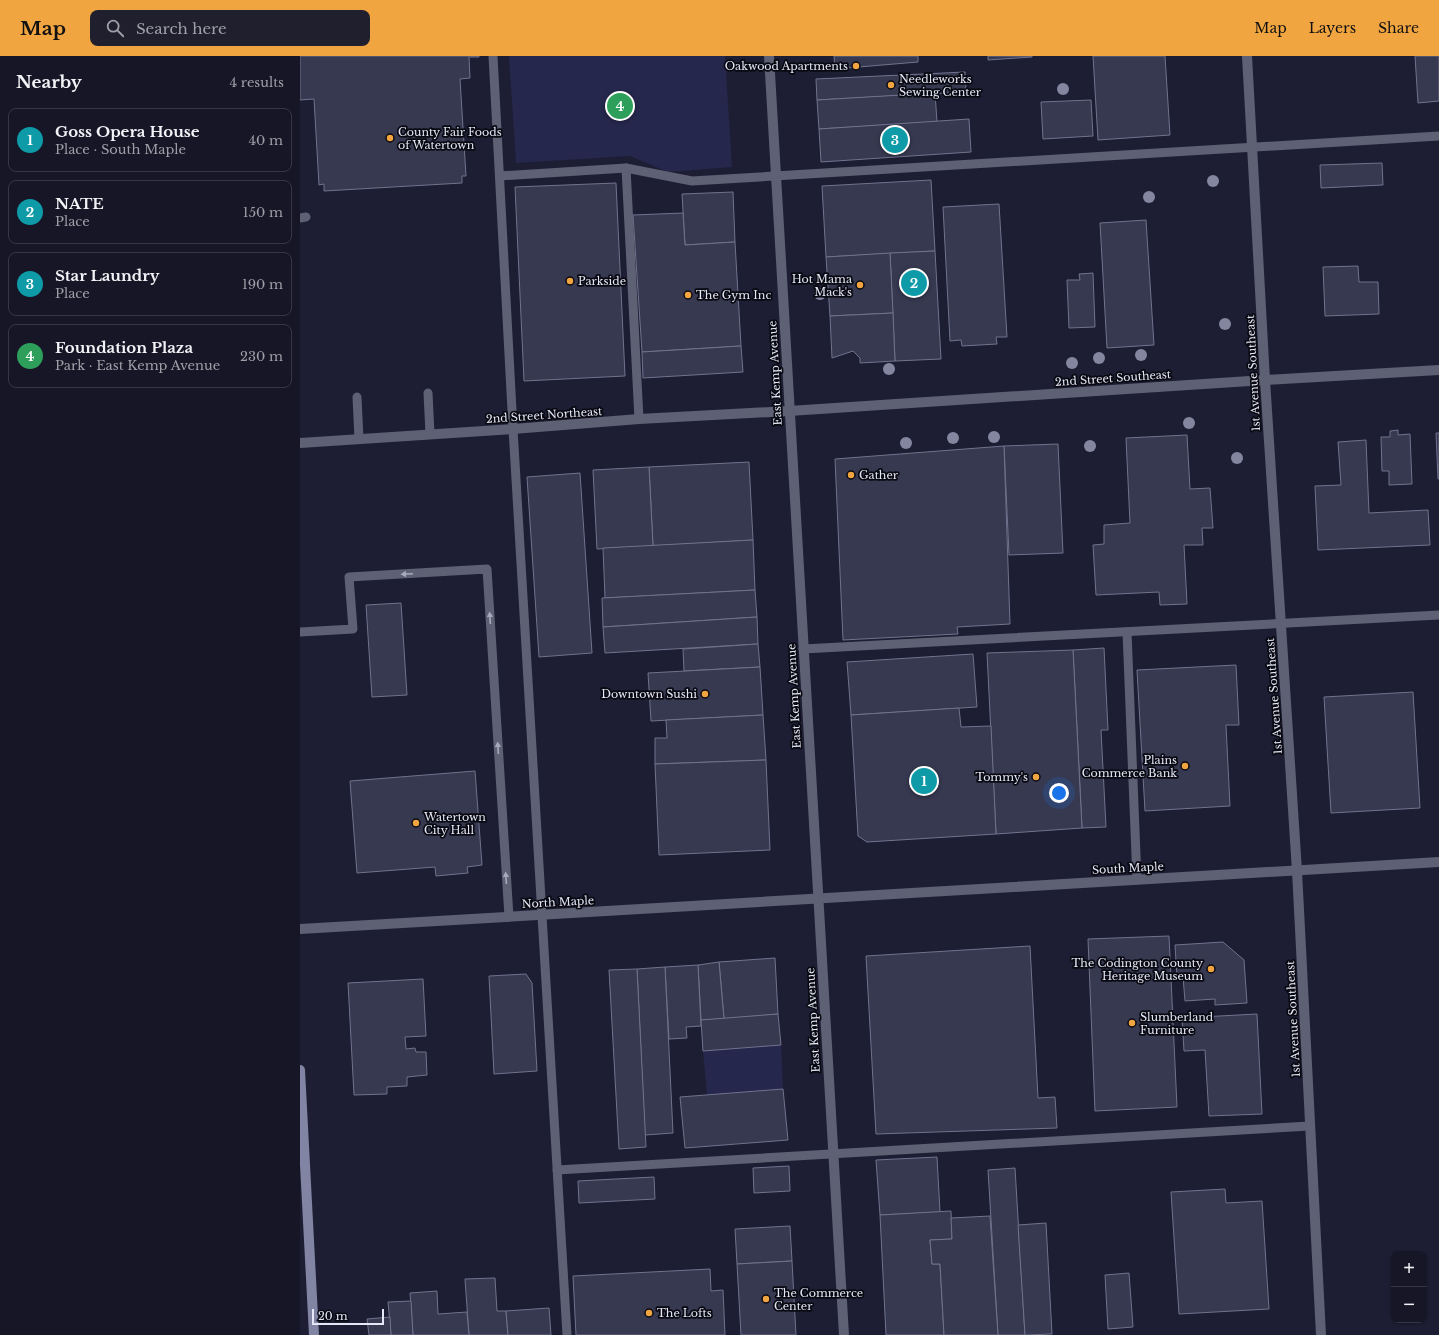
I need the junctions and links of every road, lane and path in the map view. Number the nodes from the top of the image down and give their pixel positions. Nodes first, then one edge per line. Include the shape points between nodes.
1 (493, 56) edge
2 (769, 56) edge
3 (1247, 56) edge
4 (1439, 136) edge
5 (1252, 147) junction
6 (626, 168) junction
7 (500, 176) junction
8 (776, 176) junction
9 (1439, 370) edge
10 (1265, 380) junction
11 (428, 393) dead end
12 (356, 397) dead end
13 (789, 411) junction
14 (639, 420) junction
15 (513, 429) junction
16 (430, 434) junction
17 (359, 439) junction
18 (300, 443) edge
19 (1439, 615) edge
20 (1281, 624) junction
21 (300, 632) edge
22 (1126, 632) junction
23 (803, 649) junction
24 (1439, 862) edge
25 (1297, 871) junction
26 (1136, 880) junction
27 (818, 898) junction
28 (543, 915) junction
29 (509, 917) junction
30 (300, 930) edge
31 (300, 1070) edge
32 (300, 1077) edge
33 (1310, 1126) junction
34 (833, 1154) junction
35 (557, 1170) junction
36 (314, 1335) edge
37 (567, 1335) edge
38 (844, 1335) edge
39 (1322, 1335) edge

1 - 7 lane
2 - 8 street, East Kemp Avenue
3 - 5 street, 1st Avenue Southeast
4 - 5 lane
5 - 8 lane
5 - 10 street, 1st Avenue Southeast
6 - 7 lane
6 - 8 lane via 692,181
6 - 14 lane
7 - 15 lane
8 - 13 street, East Kemp Avenue
9 - 10 street, 2nd Street Southeast
10 - 13 street, 2nd Street Southeast
10 - 20 street, 1st Avenue Southeast
11 - 16 lane
12 - 17 lane
13 - 14 street, 2nd Street Northeast
13 - 23 street, East Kemp Avenue
14 - 15 street, 2nd Street Northeast
15 - 16 street, 2nd Street Northeast
15 - 28 lane
16 - 17 street, 2nd Street Northeast
17 - 18 street, 2nd Street Northeast
19 - 20 lane
20 - 22 lane
20 - 25 street, 1st Avenue Southeast
29 -> 21 lane via 487,569 349,577 352,629
22 - 23 lane
22 - 26 lane
23 - 27 street, East Kemp Avenue
24 - 25 street, South Maple
25 - 26 street, South Maple
25 - 33 street, 1st Avenue Southeast
26 - 27 street, South Maple
27 - 28 street, North Maple
27 - 34 street, East Kemp Avenue
28 - 29 street, North Maple
28 - 35 lane
29 - 30 street, North Maple
31 - 32 main road
32 - 36 main road
33 - 34 lane
33 - 39 street, 1st Avenue Southeast
34 - 35 lane
34 - 38 street, East Kemp Avenue
35 - 37 lane

